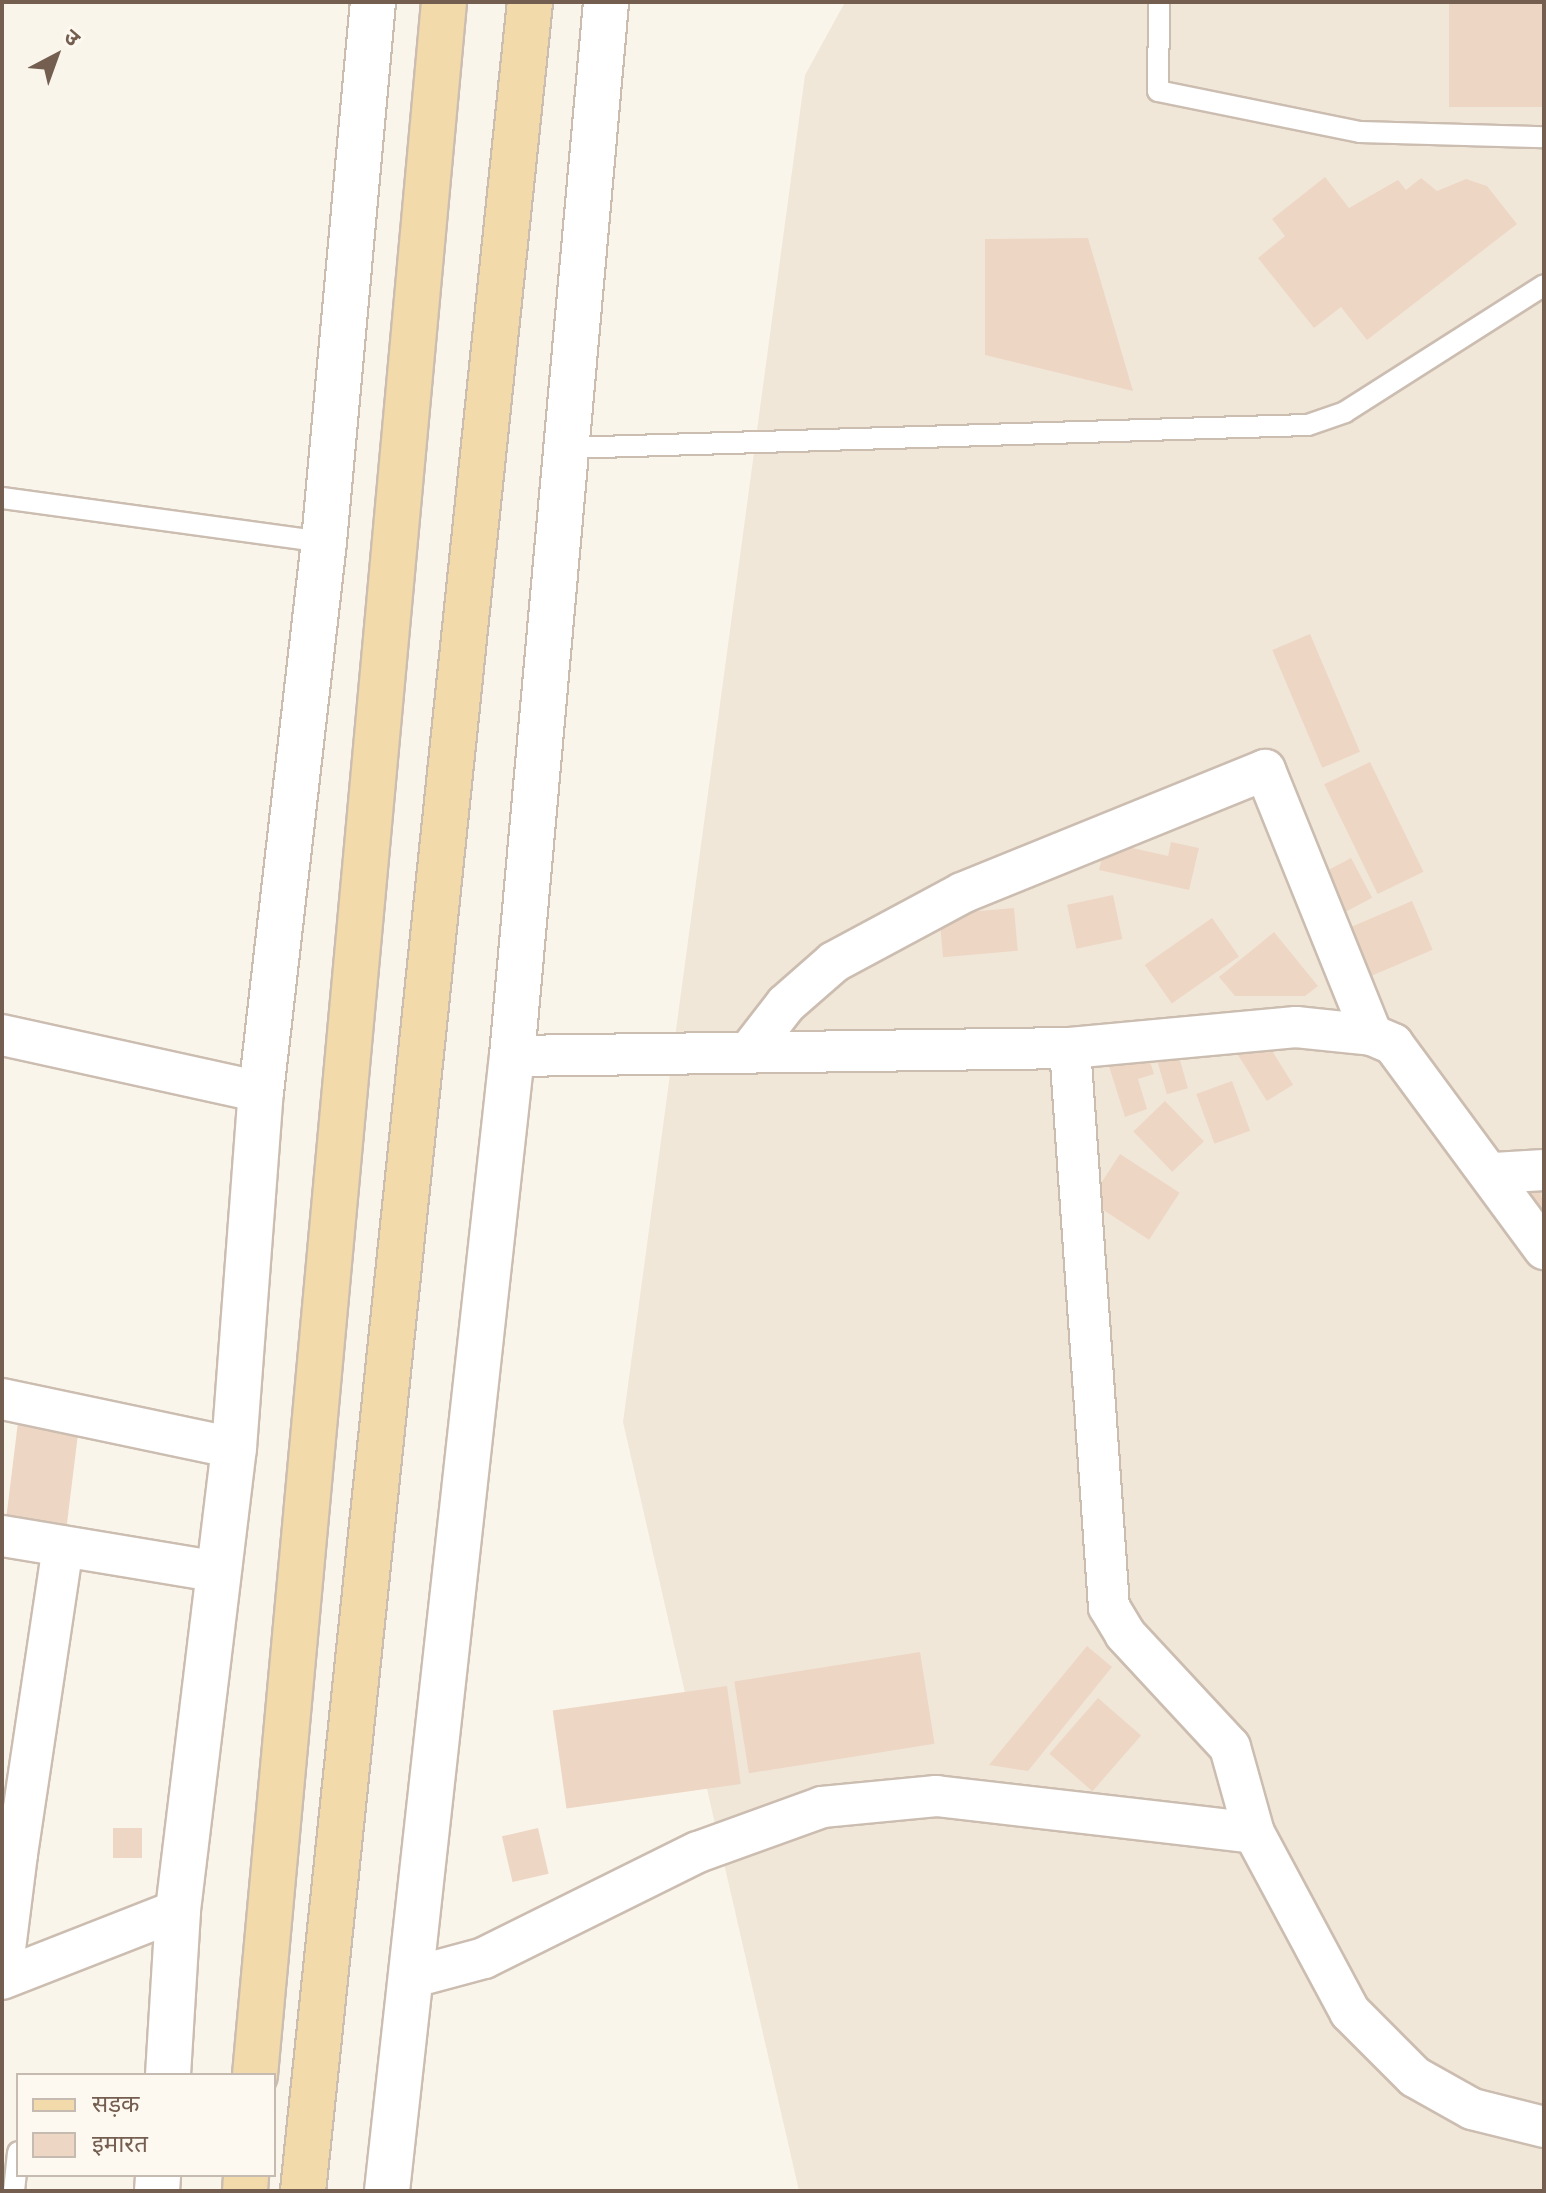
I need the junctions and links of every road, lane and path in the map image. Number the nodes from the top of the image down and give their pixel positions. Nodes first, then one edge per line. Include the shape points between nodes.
1 (373, 2) edge
2 (444, 2) edge
3 (530, 2) edge
4 (606, 2) edge
5 (1159, 2) edge
6 (1544, 137) edge
7 (1544, 285) edge
8 (567, 448) junction
9 (2, 498) edge
10 (324, 542) junction
11 (2, 1035) edge
12 (1372, 1035) junction
13 (1070, 1048) junction
14 (748, 1053) junction
15 (512, 1056) junction
16 (261, 1092) junction
17 (1544, 1170) edge
18 (1494, 1173) junction
19 (1544, 1249) edge
20 (2, 1399) edge
21 (234, 1448) junction
22 (2, 1536) edge
23 (63, 1546) junction
24 (220, 1572) junction
25 (1254, 1833) junction
26 (10, 1853) edge
27 (178, 1910) junction
28 (2, 1972) edge
29 (410, 1978) junction
30 (2, 1979) edge
31 (168, 2073) edge
32 (255, 2073) edge
33 (1544, 2127) edge
34 (303, 2191) edge
35 (387, 2191) edge

1 - 10 street
2 - 32 main road
3 - 34 main road
4 - 8 street
5 - 6 lane via 1158,91 1360,132
7 - 8 lane via 1345,412 1308,425
8 - 15 street
9 - 10 lane
10 - 16 street
11 - 16 street
12 - 13 street via 1296,1027
12 - 14 street via 1265,770 962,893 834,962 786,1004
12 - 18 street via 1393,1044
13 - 14 street
13 - 25 street via 1109,1607 1125,1634 1230,1747
14 - 15 street
15 - 29 street
16 - 21 street
17 - 18 street
18 - 19 street
20 - 21 street
21 - 24 street
22 - 23 street
23 - 24 street
23 - 26 street
24 - 27 street
25 - 29 street via 936,1796 822,1807 698,1852 484,1958
25 - 33 street via 1316,1957 1361,2023 1415,2077 1472,2109
26 - 28 street
27 - 30 street
27 - 31 street
29 - 35 street

